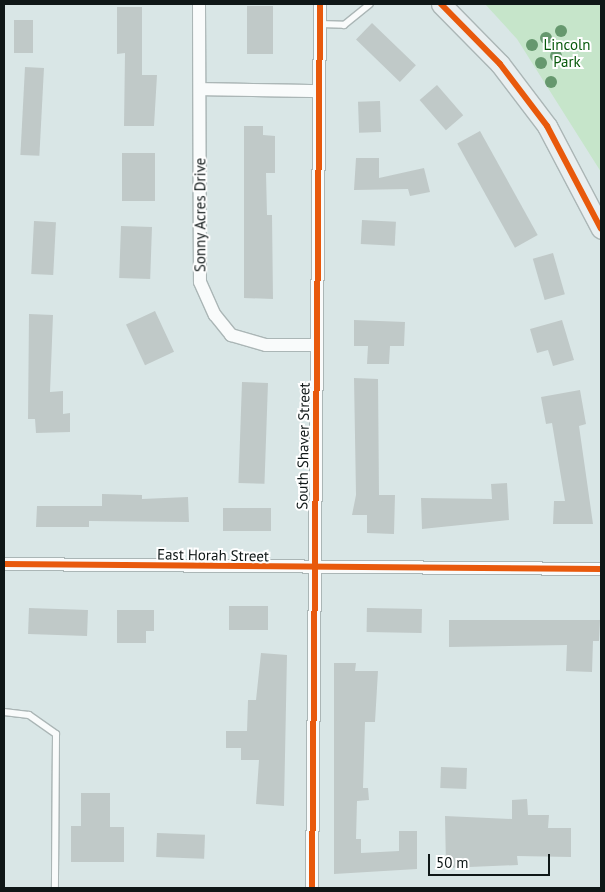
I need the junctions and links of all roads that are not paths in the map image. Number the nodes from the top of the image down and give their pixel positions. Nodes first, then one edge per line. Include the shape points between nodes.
1 (199, 4) edge
2 (320, 4) edge
3 (370, 4) edge
4 (441, 4) edge
5 (320, 24) junction
6 (201, 89) junction
7 (319, 91) junction
8 (601, 228) edge
9 (316, 345) junction
10 (4, 564) edge
11 (314, 569) junction
12 (601, 569) edge
13 (4, 712) edge
14 (55, 888) edge
15 (312, 888) edge

1 - 6 street, Sonny Acres Drive
2 - 5 street, South Shaver Street
3 - 5 lane via 344,25
4 - 8 main road via 500,64 547,126
5 - 7 street, South Shaver Street
6 - 7 street
6 - 9 street, Sonny Acres Drive via 200,282 215,314 231,335 266,345
7 - 9 street, South Shaver Street
9 - 11 street, South Shaver Street
10 - 11 street, East Horah Street
11 - 12 street, East Horah Street
11 - 15 street, South Shaver Street
13 - 14 lane via 28,715 56,734

